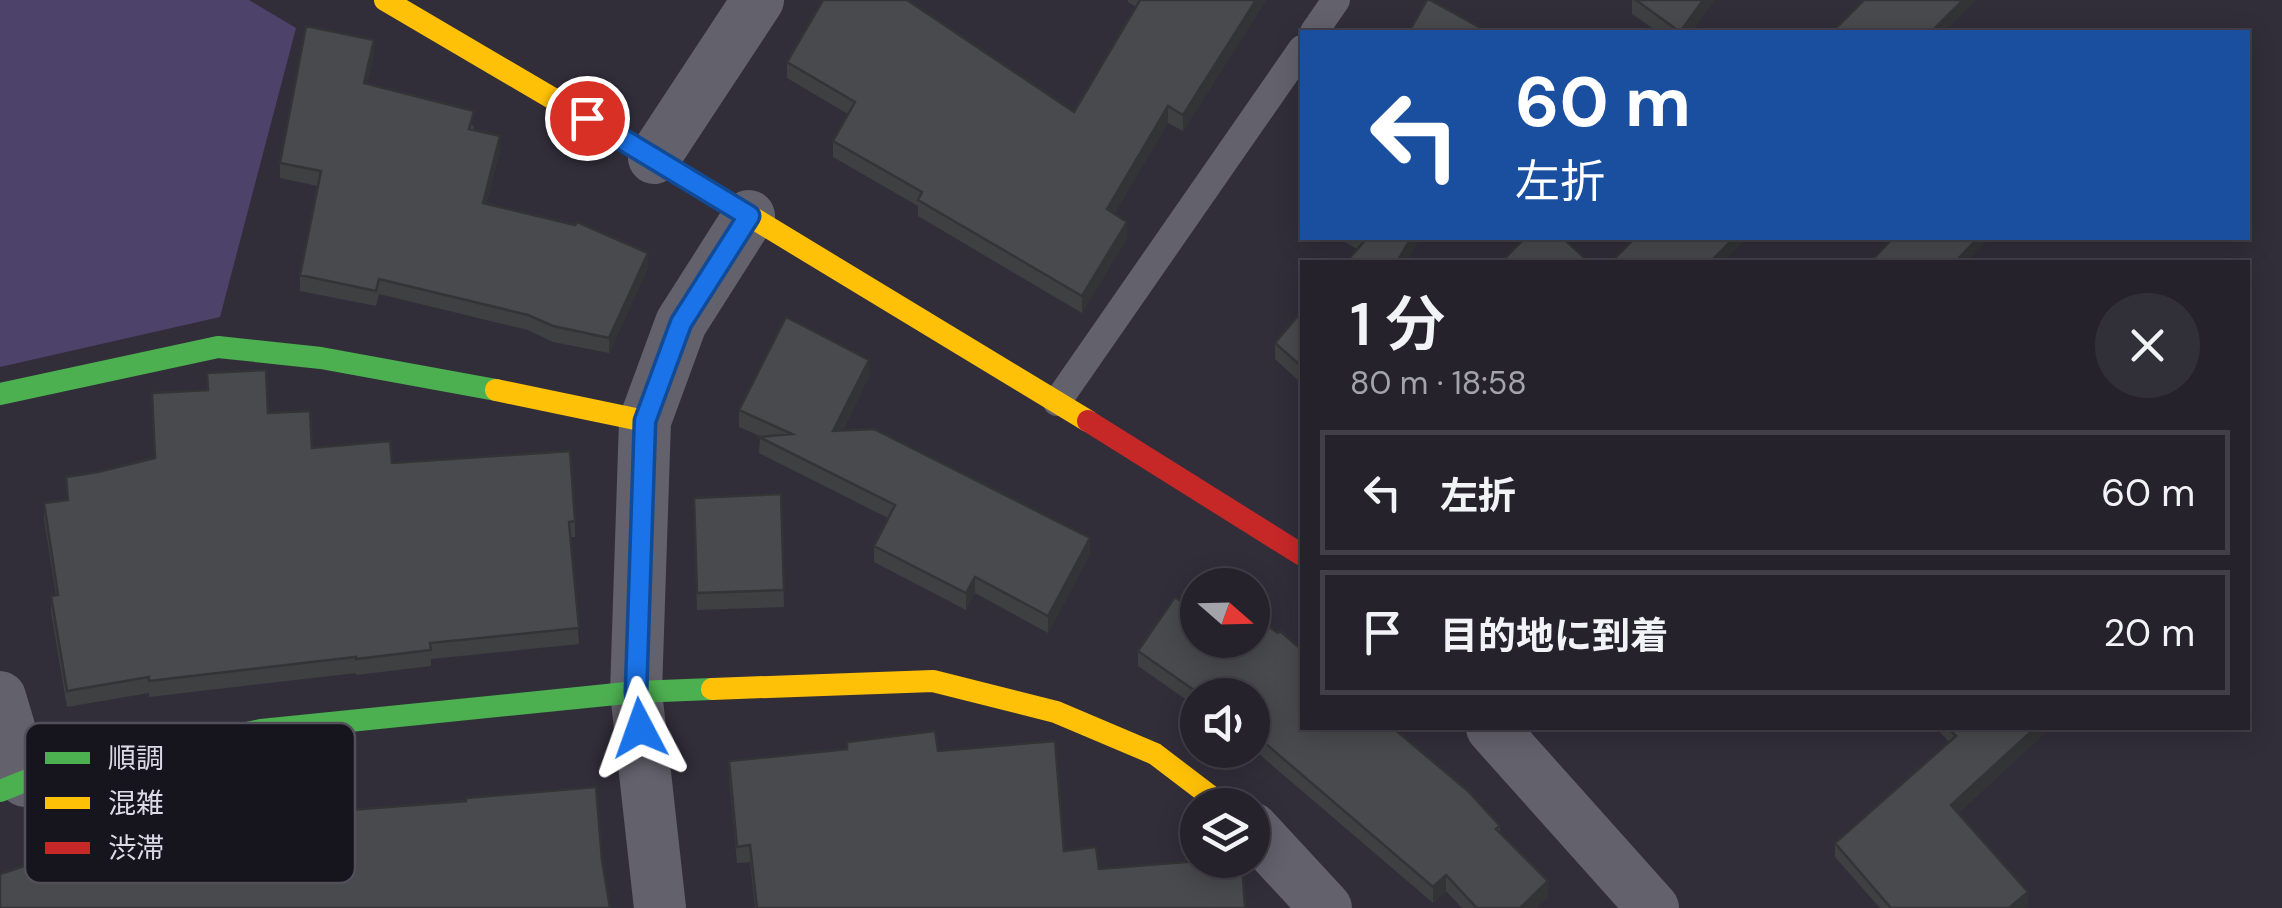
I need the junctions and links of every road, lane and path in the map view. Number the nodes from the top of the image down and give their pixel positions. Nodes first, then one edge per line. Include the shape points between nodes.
1 (386, 0) edge
2 (758, 0) edge
3 (1336, 0) edge
4 (1315, 30) edge
5 (1300, 51) edge
6 (654, 158) junction
7 (749, 216) junction
8 (0, 394) edge
9 (1057, 402) junction
10 (645, 421) junction
11 (1300, 554) edge
12 (636, 692) junction
13 (0, 697) edge
14 (330, 723) edge
15 (1494, 730) edge
16 (13, 786) edge
17 (1200, 788) edge
18 (1270, 847) edge
19 (660, 908) edge
20 (1326, 908) edge
21 (1653, 908) edge

1 - 6 street
2 - 6 street
3 - 4 lane
5 - 9 lane
6 - 7 street
7 - 9 street
7 - 10 street via 681,323
8 - 10 street via 218,347 321,358
9 - 11 street
10 - 12 street
12 - 14 street
12 - 17 street via 933,680 1056,712 1155,754
12 - 19 street
13 - 16 street
15 - 21 street
18 - 20 street

